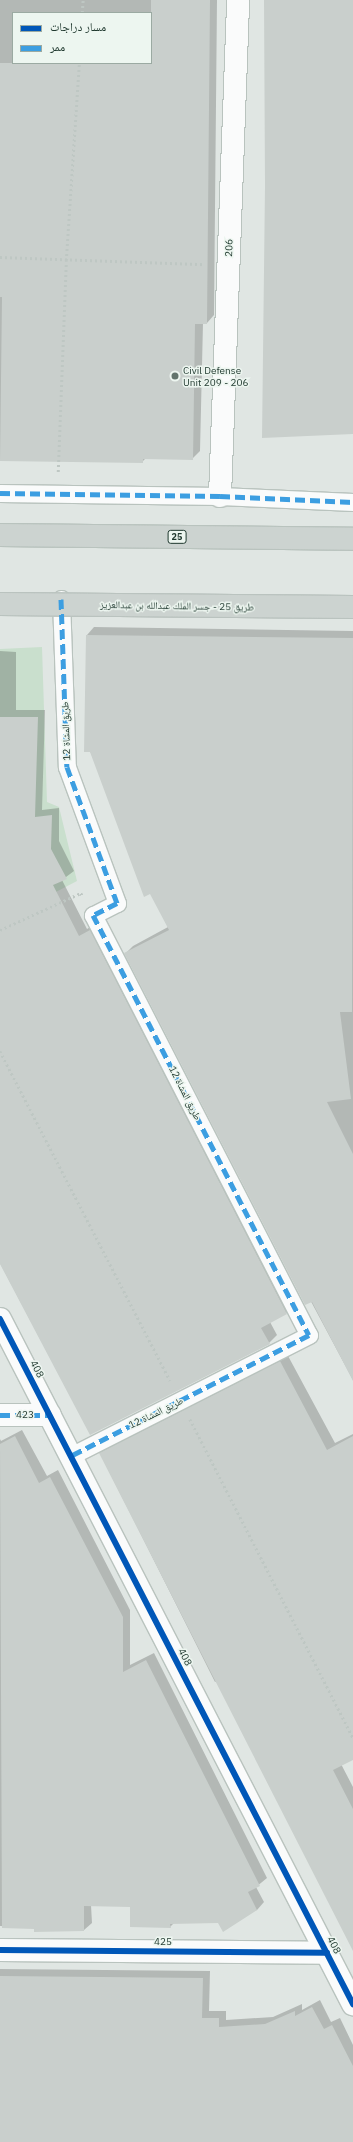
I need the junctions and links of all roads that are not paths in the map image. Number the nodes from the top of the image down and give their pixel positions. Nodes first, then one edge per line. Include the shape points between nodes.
1 (238, 0) edge
2 (0, 493) edge
3 (220, 496) junction
4 (353, 502) edge
5 (0, 535) edge
6 (353, 539) edge
7 (60, 599) dead end
8 (0, 604) edge
9 (353, 607) edge
10 (0, 1319) edge
11 (0, 1415) edge
12 (50, 1415) junction
13 (70, 1456) junction
14 (0, 1950) edge
15 (327, 1953) junction
16 (353, 2004) edge

1 - 3 street, 206
2 - 3 street
3 - 4 street
5 - 6 main road, 25
7 - 13 street, طريق المشاة 12 via 67,767 117,903 93,915 309,1335
8 - 9 main road, طريق 25 - جسر الملك عبدالله بن عبدالعزيز, bridge
10 - 12 street, 408
11 - 12 street, 423
12 - 13 street, 408
13 - 15 street, 408
14 - 15 street, 425
15 - 16 street, 408

